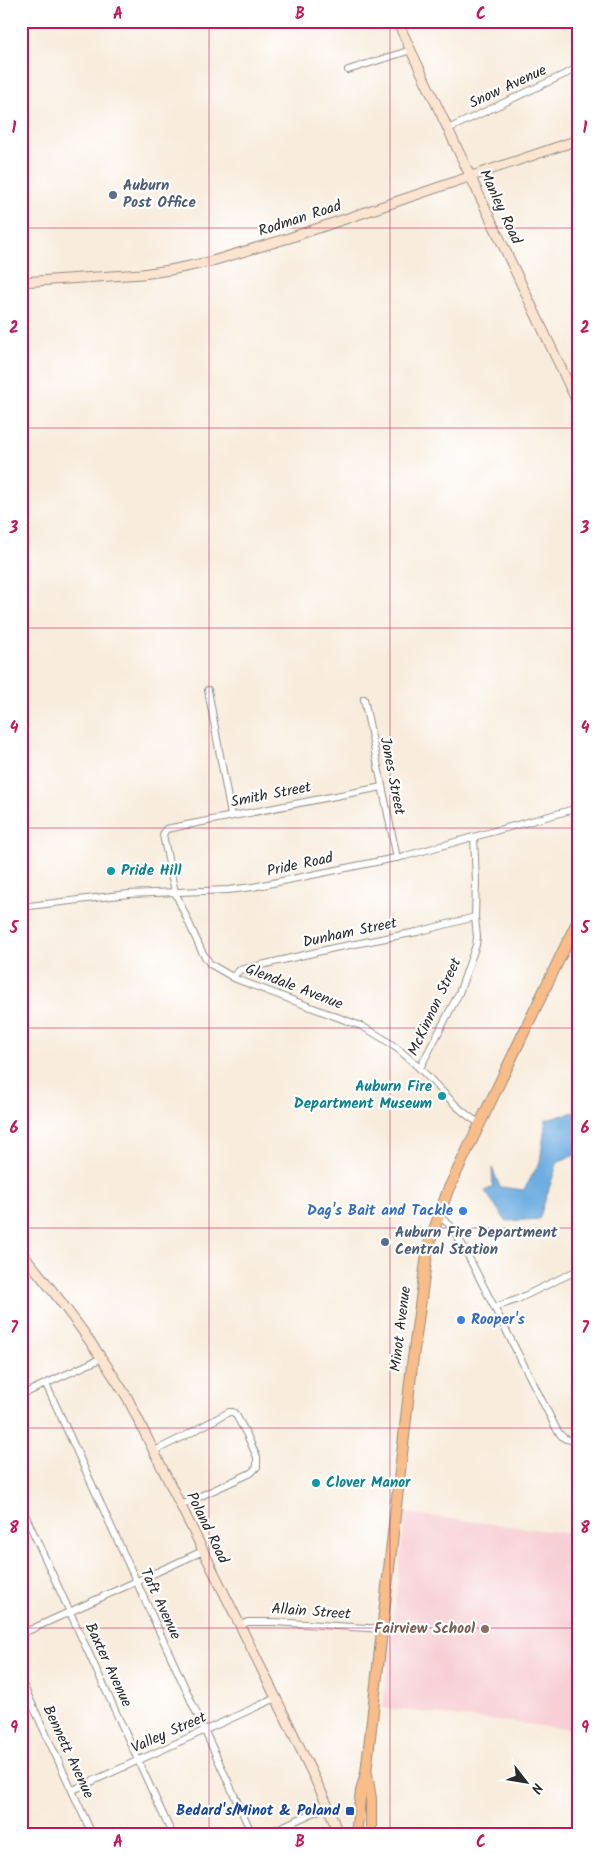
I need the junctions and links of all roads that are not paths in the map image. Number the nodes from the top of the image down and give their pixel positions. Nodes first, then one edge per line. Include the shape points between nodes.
1 (33, 21) edge
2 (398, 21) edge
3 (21, 24) edge
4 (411, 50) junction
5 (578, 68) edge
6 (348, 70) dead end
7 (448, 129) junction
8 (578, 140) edge
9 (471, 176) junction
10 (21, 282) edge
11 (578, 404) edge
12 (208, 690) dead end
13 (364, 699) dead end
14 (382, 786) junction
15 (578, 808) edge
16 (231, 815) junction
17 (166, 829) joint
18 (474, 837) junction
19 (397, 858) junction
20 (175, 892) junction
21 (21, 907) edge
22 (475, 917) junction
23 (578, 920) edge
24 (232, 977) junction
25 (420, 1068) junction
26 (481, 1124) junction
27 (438, 1215) junction
28 (21, 1252) edge
29 (578, 1270) edge
30 (494, 1308) junction
31 (102, 1358) junction
32 (46, 1384) junction
33 (21, 1395) edge
34 (578, 1438) edge
35 (154, 1451) junction
36 (181, 1505) junction
37 (21, 1506) edge
38 (203, 1552) junction
39 (136, 1582) junction
40 (70, 1612) junction
41 (240, 1625) junction
42 (382, 1629) junction
43 (21, 1634) edge
44 (21, 1680) edge
45 (276, 1698) junction
46 (204, 1731) junction
47 (138, 1760) junction
48 (366, 1773) junction
49 (73, 1790) junction
50 (328, 1806) junction
51 (578, 1831) edge
52 (92, 1834) edge
53 (172, 1834) edge
54 (252, 1834) edge
55 (266, 1834) edge
56 (338, 1834) edge
57 (356, 1834) edge
58 (371, 1834) edge
59 (567, 1834) edge

1 - 3 street
2 - 4 street, Manley Road
4 - 6 street
4 - 7 street, Manley Road
5 - 7 street, Snow Avenue
7 - 9 street, Manley Road
8 - 9 street, Rodman Road
9 - 10 street, Rodman Road via 209,262 142,274
9 - 11 street, Manley Road
12 - 16 street
13 - 14 street, Jones Street
14 - 16 street, Smith Street
14 - 19 street, Jones Street
15 - 18 street, Pride Road
16 - 17 street, Smith Street
17 - 20 street, Glendale Avenue via 163,835
18 - 19 street, Pride Road
18 - 22 street, McKinnon Street
19 - 20 street, Pride Road via 253,888
20 - 21 street, Pride Road
20 - 24 street, Glendale Avenue via 205,958
22 - 24 street, Dunham Street via 240,970
22 - 25 street, McKinnon Street via 476,945 466,978
23 - 26 main road, Minot Avenue
24 - 25 street, Glendale Avenue via 361,1026 389,1041
25 - 26 street, Glendale Avenue via 462,1112
26 - 27 main road, Minot Avenue
27 - 30 street via 454,1229
27 - 42 main road, Minot Avenue via 422,1283
28 - 31 street, Poland Road
29 - 30 street
30 - 34 street via 562,1438
31 - 32 street
31 - 35 street, Poland Road via 127,1397
32 - 33 street
32 - 39 street, Taft Avenue
35 - 36 street, Poland Road
35 - 36 street via 229,1412 238,1418 246,1433 258,1464 251,1473
36 - 38 street, Poland Road
37 - 40 street, Baxter Avenue
38 - 39 street
38 - 41 street, Poland Road
39 - 40 street
39 - 46 street, Taft Avenue
40 - 43 street
40 - 47 street, Baxter Avenue
41 - 42 street, Allain Street via 274,1622
41 - 45 street, Poland Road
42 - 48 main road, Minot Avenue
44 - 49 street, Bennett Avenue
45 - 46 street, Valley Street
45 - 50 street, Poland Road
46 - 47 street, Valley Street
46 - 54 street, Taft Avenue
47 - 49 street, Valley Street
47 - 53 street, Baxter Avenue
48 - 57 main road, Minot Avenue via 360,1791
48 - 58 main road, Minot Avenue via 371,1799
49 - 52 street, Bennett Avenue
50 - 55 street
50 - 56 street, Poland Road
51 - 59 street

